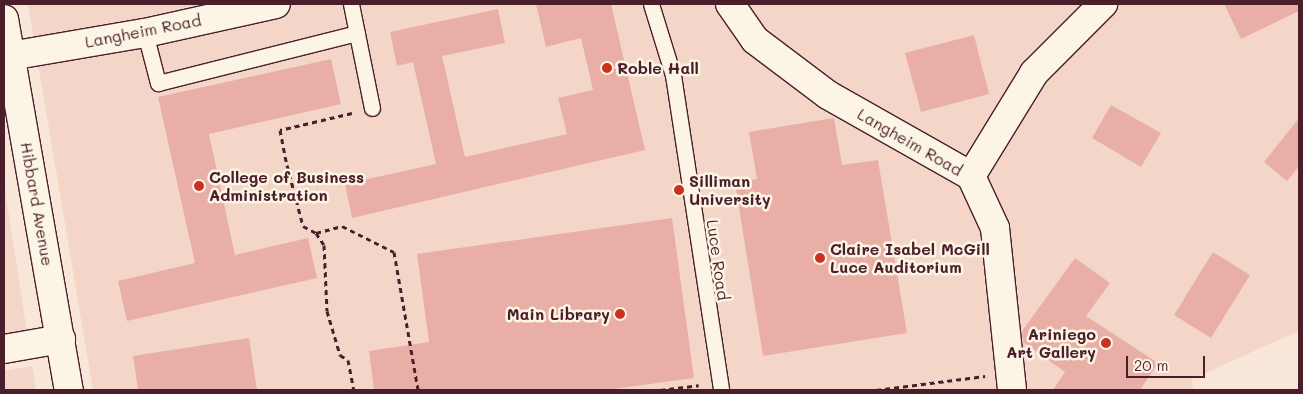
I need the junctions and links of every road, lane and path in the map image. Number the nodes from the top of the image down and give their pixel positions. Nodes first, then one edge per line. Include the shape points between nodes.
1 (276, 4) edge
2 (351, 4) edge
3 (651, 4) edge
4 (730, 4) edge
5 (1103, 4) edge
6 (4, 19) edge
7 (357, 32) junction
8 (145, 33) junction
9 (10, 56) junction
10 (372, 108) joint
11 (971, 176) junction
12 (316, 234) junction
13 (61, 339) junction
14 (4, 350) edge
15 (1011, 382) edge
16 (719, 386) edge
17 (69, 390) edge
18 (354, 390) edge
19 (418, 390) edge
20 (660, 390) edge
21 (876, 390) edge

1 - 8 street, Langheim Road
2 - 7 lane
3 - 16 lane, Luce Road via 673,75
4 - 11 street, Langheim Road via 755,40 828,95
5 - 11 street via 1034,74
6 - 9 street, Hibbard Avenue
7 - 8 lane via 158,83
7 - 10 lane
8 - 9 street, Langheim Road
9 - 13 street, Hibbard Avenue
10 - 12 path via 280,130 303,226
11 - 15 street, Langheim Road via 996,228
12 - 18 path via 324,245 327,311 340,355 348,360
12 - 19 path via 342,226 394,252
13 - 14 street
13 - 17 street, Hibbard Avenue
15 - 21 path
16 - 20 path

